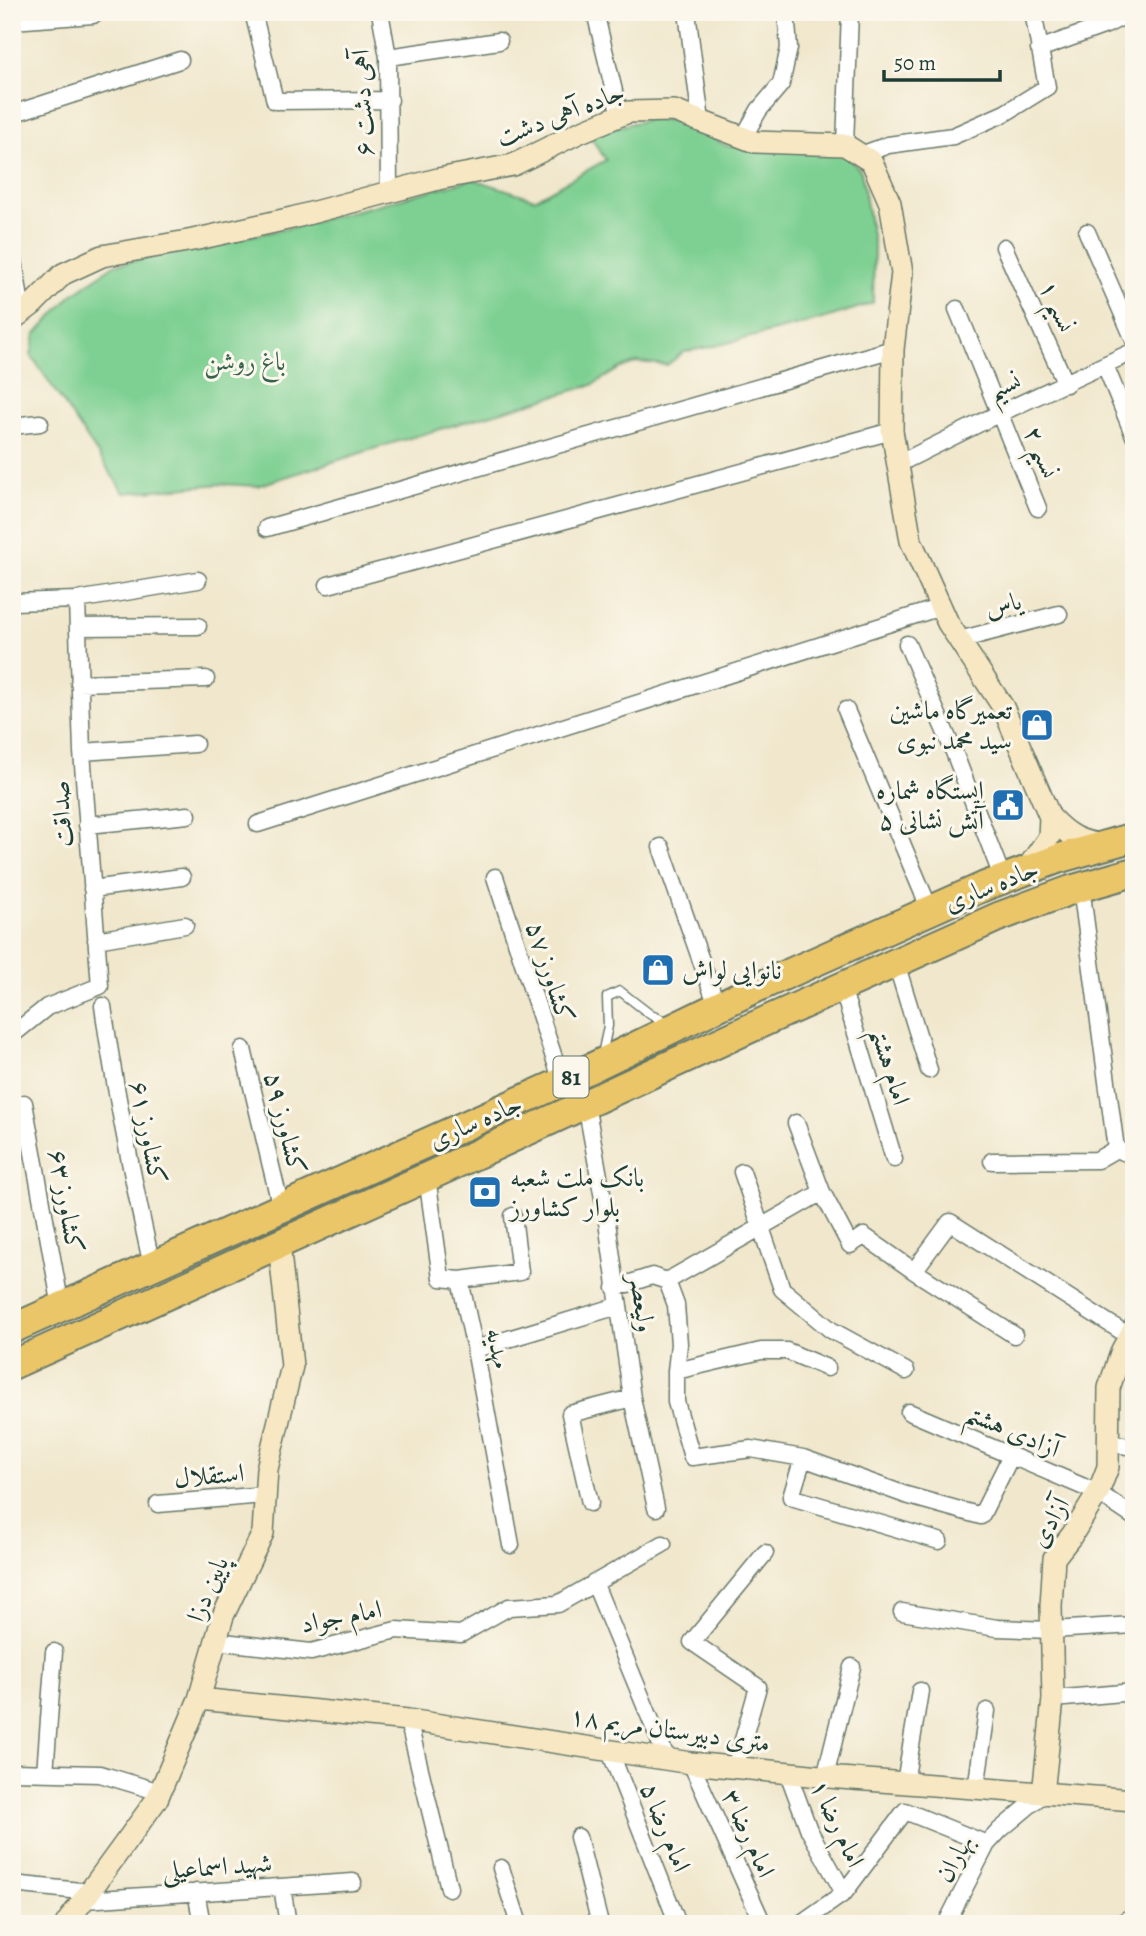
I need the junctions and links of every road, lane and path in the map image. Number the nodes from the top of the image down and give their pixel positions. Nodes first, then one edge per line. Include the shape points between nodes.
1 (253, 12) edge
2 (381, 12) edge
3 (595, 12) edge
4 (687, 12) edge
5 (786, 12) edge
6 (850, 12) edge
7 (1033, 12) edge
8 (1132, 12) edge
9 (93, 15) dead end
10 (12, 21) edge
11 (499, 41) dead end
12 (1039, 49) junction
13 (388, 57) junction
14 (180, 60) dead end
15 (390, 100) junction
16 (12, 114) edge
17 (620, 116) junction
18 (701, 121) junction
19 (743, 138) junction
20 (853, 150) junction
21 (389, 192) junction
22 (1087, 232) dead end
23 (1004, 247) dead end
24 (12, 248) edge
25 (957, 309) dead end
26 (17, 317) edge
27 (1134, 340) edge
28 (893, 349) junction
29 (1134, 351) edge
30 (1105, 365) junction
31 (1066, 384) junction
32 (1000, 413) junction
33 (40, 423) dead end
34 (12, 426) edge
35 (892, 431) junction
36 (1134, 436) edge
37 (896, 465) junction
38 (1038, 508) dead end
39 (267, 528) dead end
40 (198, 580) dead end
41 (328, 585) dead end
42 (77, 600) junction
43 (12, 602) edge
44 (941, 607) junction
45 (1059, 614) dead end
46 (198, 626) dead end
47 (78, 627) junction
48 (959, 640) junction
49 (907, 644) dead end
50 (206, 679) dead end
51 (79, 683) junction
52 (846, 710) dead end
53 (195, 744) dead end
54 (82, 752) junction
55 (188, 815) dead end
56 (1050, 817) junction
57 (258, 824) dead end
58 (87, 825) junction
59 (1134, 837) edge
60 (1105, 845) junction
61 (661, 847) dead end
62 (1134, 872) edge
63 (1014, 875) junction
64 (182, 877) dead end
65 (495, 877) dead end
66 (1081, 887) junction
67 (92, 889) junction
68 (930, 910) junction
69 (185, 925) dead end
70 (96, 940) junction
71 (895, 963) junction
72 (842, 987) junction
73 (103, 1006) dead end
74 (717, 1006) junction
75 (677, 1026) junction
76 (12, 1035) edge
77 (243, 1049) dead end
78 (600, 1063) junction
79 (929, 1070) dead end
80 (562, 1082) junction
81 (24, 1103) dead end
82 (586, 1104) junction
83 (796, 1123) dead end
84 (1116, 1149) junction
85 (1134, 1156) edge
86 (894, 1159) dead end
87 (992, 1161) dead end
88 (742, 1172) dead end
89 (427, 1177) junction
90 (822, 1192) junction
91 (281, 1208) junction
92 (513, 1216) dead end
93 (762, 1227) junction
94 (279, 1243) junction
95 (152, 1266) junction
96 (914, 1272) junction
97 (460, 1280) junction
98 (667, 1281) junction
99 (615, 1288) junction
100 (618, 1306) junction
101 (61, 1307) junction
102 (12, 1329) edge
103 (1131, 1332) edge
104 (1014, 1335) dead end
105 (475, 1349) junction
106 (12, 1365) edge
107 (827, 1368) dead end
108 (676, 1371) junction
109 (906, 1371) dead end
110 (632, 1398) junction
111 (909, 1412) dead end
112 (1109, 1443) junction
113 (1134, 1447) edge
114 (1011, 1456) junction
115 (803, 1458) junction
116 (1098, 1493) junction
117 (265, 1495) junction
118 (590, 1503) dead end
119 (158, 1504) dead end
120 (656, 1508) dead end
121 (1134, 1517) edge
122 (939, 1541) dead end
123 (663, 1544) dead end
124 (511, 1545) dead end
125 (765, 1553) dead end
126 (594, 1582) junction
127 (902, 1612) dead end
128 (1134, 1625) edge
129 (1052, 1630) junction
130 (215, 1641) junction
131 (54, 1652) dead end
132 (852, 1667) dead end
133 (920, 1691) dead end
134 (1134, 1692) edge
135 (199, 1699) junction
136 (1054, 1699) junction
137 (987, 1711) dead end
138 (408, 1720) junction
139 (609, 1749) junction
140 (667, 1759) junction
141 (691, 1763) junction
142 (735, 1768) junction
143 (12, 1772) edge
144 (45, 1773) junction
145 (788, 1773) junction
146 (825, 1776) junction
147 (905, 1783) junction
148 (976, 1789) junction
149 (160, 1792) junction
150 (1044, 1794) junction
151 (1134, 1800) edge
152 (578, 1836) dead end
153 (986, 1844) junction
154 (501, 1868) dead end
155 (354, 1882) dead end
156 (12, 1884) edge
157 (282, 1886) junction
158 (449, 1888) dead end
159 (196, 1892) junction
160 (87, 1896) junction
161 (841, 1896) junction
162 (1134, 1915) edge
163 (66, 1924) edge
164 (202, 1924) edge
165 (288, 1924) edge
166 (519, 1924) edge
167 (600, 1924) edge
168 (678, 1924) edge
169 (763, 1924) edge
170 (800, 1924) edge
171 (946, 1924) edge
172 (1120, 1924) edge

1 - 15 street via 275,101
2 - 13 street, آهی دشت ۶
3 - 17 street
4 - 18 street
5 - 19 street via 789,48 781,84
6 - 20 street
7 - 12 street
8 - 12 street
9 - 10 street
11 - 13 street
12 - 20 street via 1047,87 1005,113 953,136
13 - 15 street, آهی دشت ۶
14 - 16 street
15 - 21 street, آهی دشت ۶
17 - 18 street, جاده آهی دشت via 674,111
17 - 21 street, جاده آهی دشت via 513,165
18 - 19 street, جاده آهی دشت
19 - 20 street, جاده آهی دشت
20 - 28 street via 872,162 890,203 902,273
21 - 26 street, جاده آهی دشت via 292,218 102,256 63,274
22 - 27 street
23 - 31 street, نسیم ۱
24 - 26 street
25 - 32 street, نسیم ۲
28 - 35 street
28 - 39 street
29 - 30 street, نسیم
30 - 31 street, نسیم
30 - 36 street
31 - 32 street, نسیم
32 - 37 street, نسیم
32 - 38 street, نسیم ۲
33 - 34 street
35 - 37 street
35 - 41 street
37 - 44 street via 911,541
40 - 42 street
42 - 43 street
42 - 47 street, صداقت
44 - 48 street
44 - 57 street
45 - 48 street, یاس
46 - 47 street
47 - 51 street, صداقت
48 - 56 street via 1003,706
49 - 63 street
50 - 51 street
51 - 54 street, صداقت
52 - 68 street
53 - 54 street
54 - 58 street, صداقت
55 - 58 street
56 - 60 street via 1084,842
56 - 63 street via 1049,837
58 - 67 street, صداقت
59 - 60 highway, جاده ساری / 81
60 - 63 highway, جاده ساری / 81
61 - 74 street
62 - 66 highway, جاده ساری / 81
63 - 68 highway, جاده ساری / 81
64 - 67 street
65 - 80 street, کشاورز ۵۷
66 - 71 highway, جاده ساری / 81 via 998,917
66 - 84 street
67 - 70 street, صداقت
68 - 74 highway, جاده ساری / 81
69 - 70 street
70 - 76 street, صداقت via 100,986 47,1007
71 - 72 highway, جاده ساری / 81
71 - 79 street
72 - 82 highway, جاده ساری / 81
72 - 86 street, امام هشتم
73 - 95 street, کشاورز ۶۱
74 - 75 highway, جاده ساری / 81
75 - 78 highway, جاده ساری / 81
75 - 78 lane via 651,1015 620,990 607,997 608,1026
77 - 91 street, کشاورز ۵۹
78 - 80 highway, جاده ساری / 81
80 - 91 highway, جاده ساری / 81
81 - 101 street, کشاورز ۶۳
82 - 89 highway, جاده ساری / 81
82 - 99 street, ولیعصر
83 - 90 street
84 - 85 street
84 - 87 street via 1097,1160
88 - 93 street
89 - 94 highway, جاده ساری / 81
89 - 97 street via 441,1278
90 - 93 street
90 - 96 street via 850,1245 864,1236
91 - 95 highway, جاده ساری / 81
92 - 97 street via 520,1272
93 - 98 street
93 - 109 street via 782,1289 831,1330
94 - 106 highway, جاده ساری / 81
94 - 117 street, پایین دزا via 292,1366
95 - 101 highway, جاده ساری / 81
96 - 103 street via 950,1222
96 - 104 street
97 - 105 street, مهدیه
98 - 99 street via 653,1276
98 - 108 street via 676,1305
99 - 100 street, ولیعصر
100 - 105 street
100 - 110 street, ولیعصر
101 - 102 highway, جاده ساری / 81
103 - 112 street, آزادی via 1109,1388
105 - 124 street, مهدیه
107 - 108 street via 787,1351 761,1351
108 - 115 street via 676,1402 692,1457 751,1448
110 - 118 street via 570,1414
110 - 120 street, ولیعصر
111 - 114 street, آزادی هشتم
112 - 113 street
112 - 116 street, آزادی via 1108,1467
114 - 115 street via 981,1516
114 - 116 street, آزادی هشتم
115 - 122 street via 791,1497
116 - 121 street, آزادی هشتم
116 - 129 street, آزادی via 1054,1558
117 - 119 street, استقلال
117 - 130 street, پایین دزا via 262,1533
123 - 126 street, امام جواد
125 - 142 street via 692,1642 758,1687
126 - 130 street, امام جواد via 558,1604 509,1606 461,1634 396,1630 311,1653
126 - 140 street
127 - 129 street via 996,1628
128 - 129 street
129 - 136 street, آزادی
130 - 135 street, پایین دزا
131 - 144 street
132 - 146 street
133 - 147 street
134 - 136 street
135 - 138 street, ۱۸ متری دبیرستان مریم
135 - 149 street, پایین دزا
136 - 150 street, آزادی
137 - 148 street
138 - 139 street, ۱۸ متری دبیرستان مریم
138 - 158 street
139 - 140 street, ۱۸ متری دبیرستان مریم
139 - 168 street, امام رضا ۵
140 - 141 street, ۱۸ متری دبیرستان مریم
141 - 142 street, ۱۸ متری دبیرستان مریم
141 - 169 street, امام رضا ۳
142 - 145 street, ۱۸ متری دبیرستان مریم
143 - 144 street
144 - 149 street via 100,1774
145 - 146 street, ۱۸ متری دبیرستان مریم
145 - 161 street, امام رضا ۱
146 - 147 street, ۱۸ متری دبیرستان مریم
147 - 148 street, ۱۸ متری دبیرستان مریم
148 - 150 street, ۱۸ متری دبیرستان مریم
149 - 160 street, پایین دزا
150 - 151 street, ۱۸ متری دبیرستان مریم
150 - 153 street, بهاران
152 - 167 street
153 - 161 street via 905,1811
153 - 171 street, بهاران
154 - 166 street
155 - 157 street, شهید اسماعیلی
156 - 160 street, شهید اسماعیلی
157 - 159 street, شهید اسماعیلی
157 - 165 street
159 - 160 street, شهید اسماعیلی
159 - 164 street
160 - 163 street, پایین دزا
161 - 170 street
162 - 172 street

